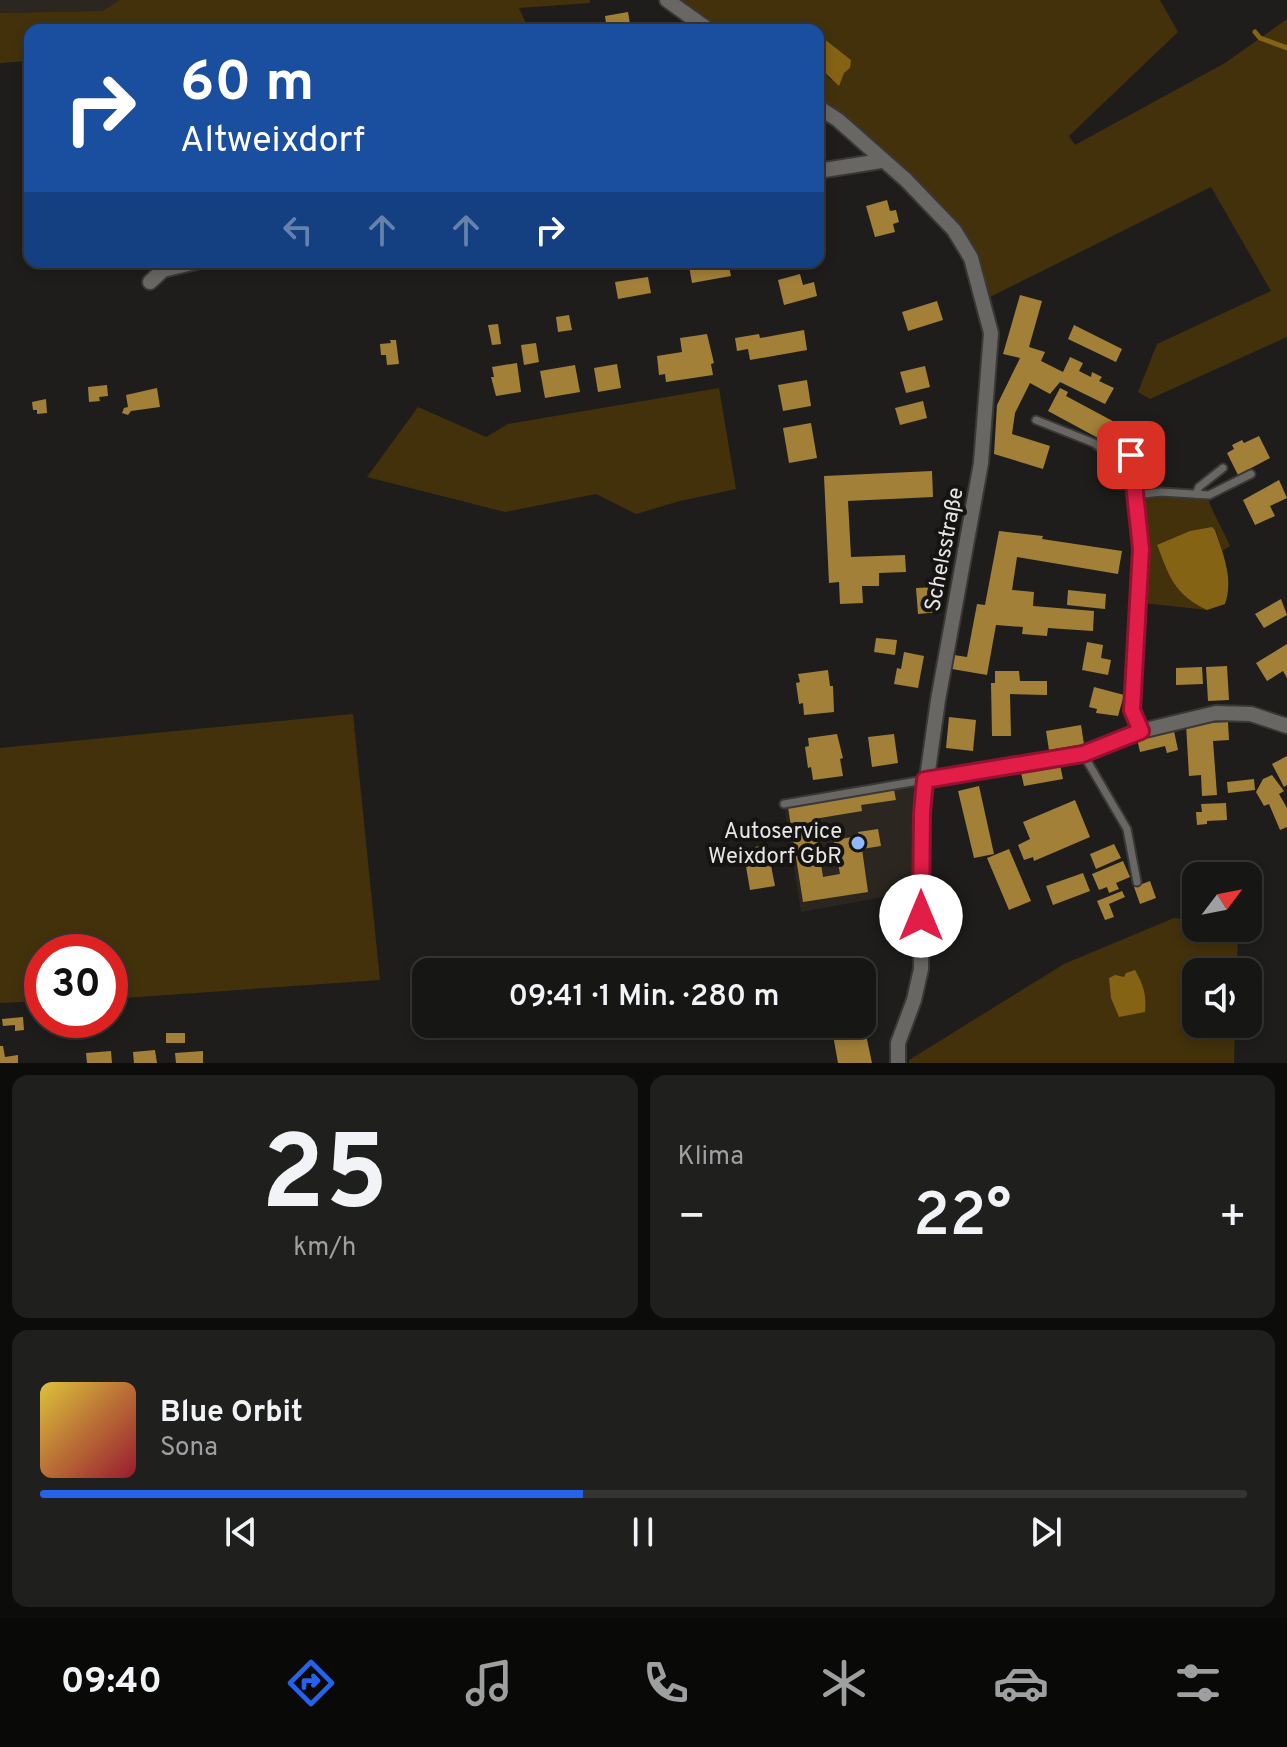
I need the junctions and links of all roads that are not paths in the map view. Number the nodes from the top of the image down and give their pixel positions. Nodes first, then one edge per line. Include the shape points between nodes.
1 (667, 0) edge
2 (701, 24) edge
3 (824, 111) edge
4 (881, 161) junction
5 (824, 170) edge
6 (171, 268) edge
7 (150, 282) dead end
8 (1036, 420) dead end
9 (1131, 455) dead end
10 (1223, 468) dead end
11 (1133, 473) junction
12 (1251, 474) dead end
13 (1196, 494) junction
14 (1135, 495) junction
15 (1287, 726) edge
16 (1141, 731) junction
17 (1083, 754) junction
18 (925, 780) junction
19 (784, 804) dead end
20 (1137, 882) dead end
21 (898, 1063) edge

1 - 2 street
3 - 4 street, Schelsstraße
4 - 5 street
4 - 18 street, Schelsstraße via 954,230 971,258 991,333 981,463
6 - 7 street
8 - 11 lane via 1094,443
9 - 11 street
10 - 13 lane
11 - 14 street
12 - 13 lane via 1209,495
13 - 14 lane
14 - 16 street via 1141,549 1132,710
15 - 16 street via 1251,714 1216,713
16 - 17 street
17 - 18 street
17 - 20 lane via 1127,829
18 - 19 lane
18 - 21 street, Schelsstraße via 921,969 898,1043

